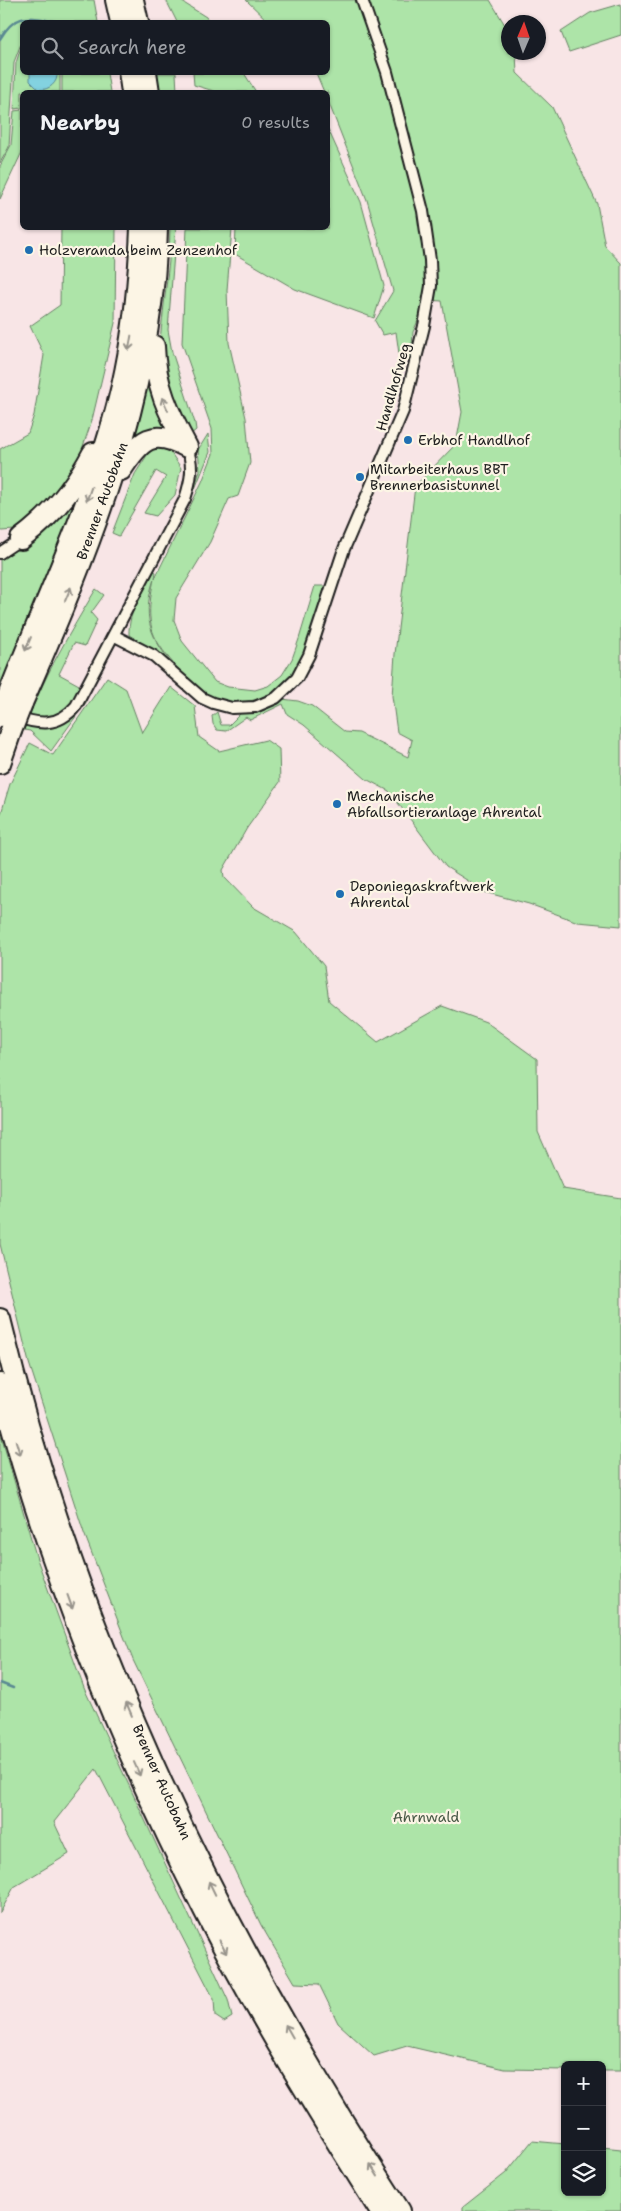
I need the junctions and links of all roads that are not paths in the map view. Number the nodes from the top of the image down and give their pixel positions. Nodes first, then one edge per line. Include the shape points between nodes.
1 (116, 0) edge
2 (133, 0) edge
3 (362, 0) edge
4 (121, 20) edge
5 (138, 20) edge
6 (130, 75) edge
7 (146, 75) edge
8 (132, 90) edge
9 (149, 90) edge
10 (141, 230) edge
11 (158, 230) edge
12 (155, 277) junction
13 (115, 414) junction
14 (187, 448) junction
15 (108, 493) junction
16 (21, 539) joint
17 (0, 553) edge
18 (115, 636) junction
19 (8, 712) edge
20 (0, 763) edge
21 (0, 1319) edge
22 (0, 1384) edge
23 (380, 2211) edge
24 (400, 2211) edge

1 - 4 highway
2 - 5 highway
3 - 18 street, Handlhofweg via 387,72 423,211 431,286 403,411 342,554 309,655 297,678 276,698 255,706 232,708 202,698 154,656
6 - 8 highway
7 - 9 highway
10 -> 13 highway, Brenner Autobahn via 132,336
11 - 12 highway, Brenner Autobahn
14 -> 12 highway via 166,407 156,376
12 - 15 highway, Brenner Autobahn via 140,379
13 - 16 highway via 73,486 49,515
13 -> 19 highway, Brenner Autobahn
14 - 15 highway via 165,438 146,440 129,458
14 - 18 street via 192,463 192,479 185,499
19 -> 15 highway, Brenner Autobahn
16 - 17 street
18 - 19 street via 86,690 65,717 40,724
19 - 20 highway, Brenner Autobahn
24 -> 21 highway, Brenner Autobahn via 274,2005 219,1904 163,1787 114,1674 62,1530 29,1427
22 -> 23 highway, Brenner Autobahn via 52,1555 110,1706 148,1793 235,1968 307,2094

